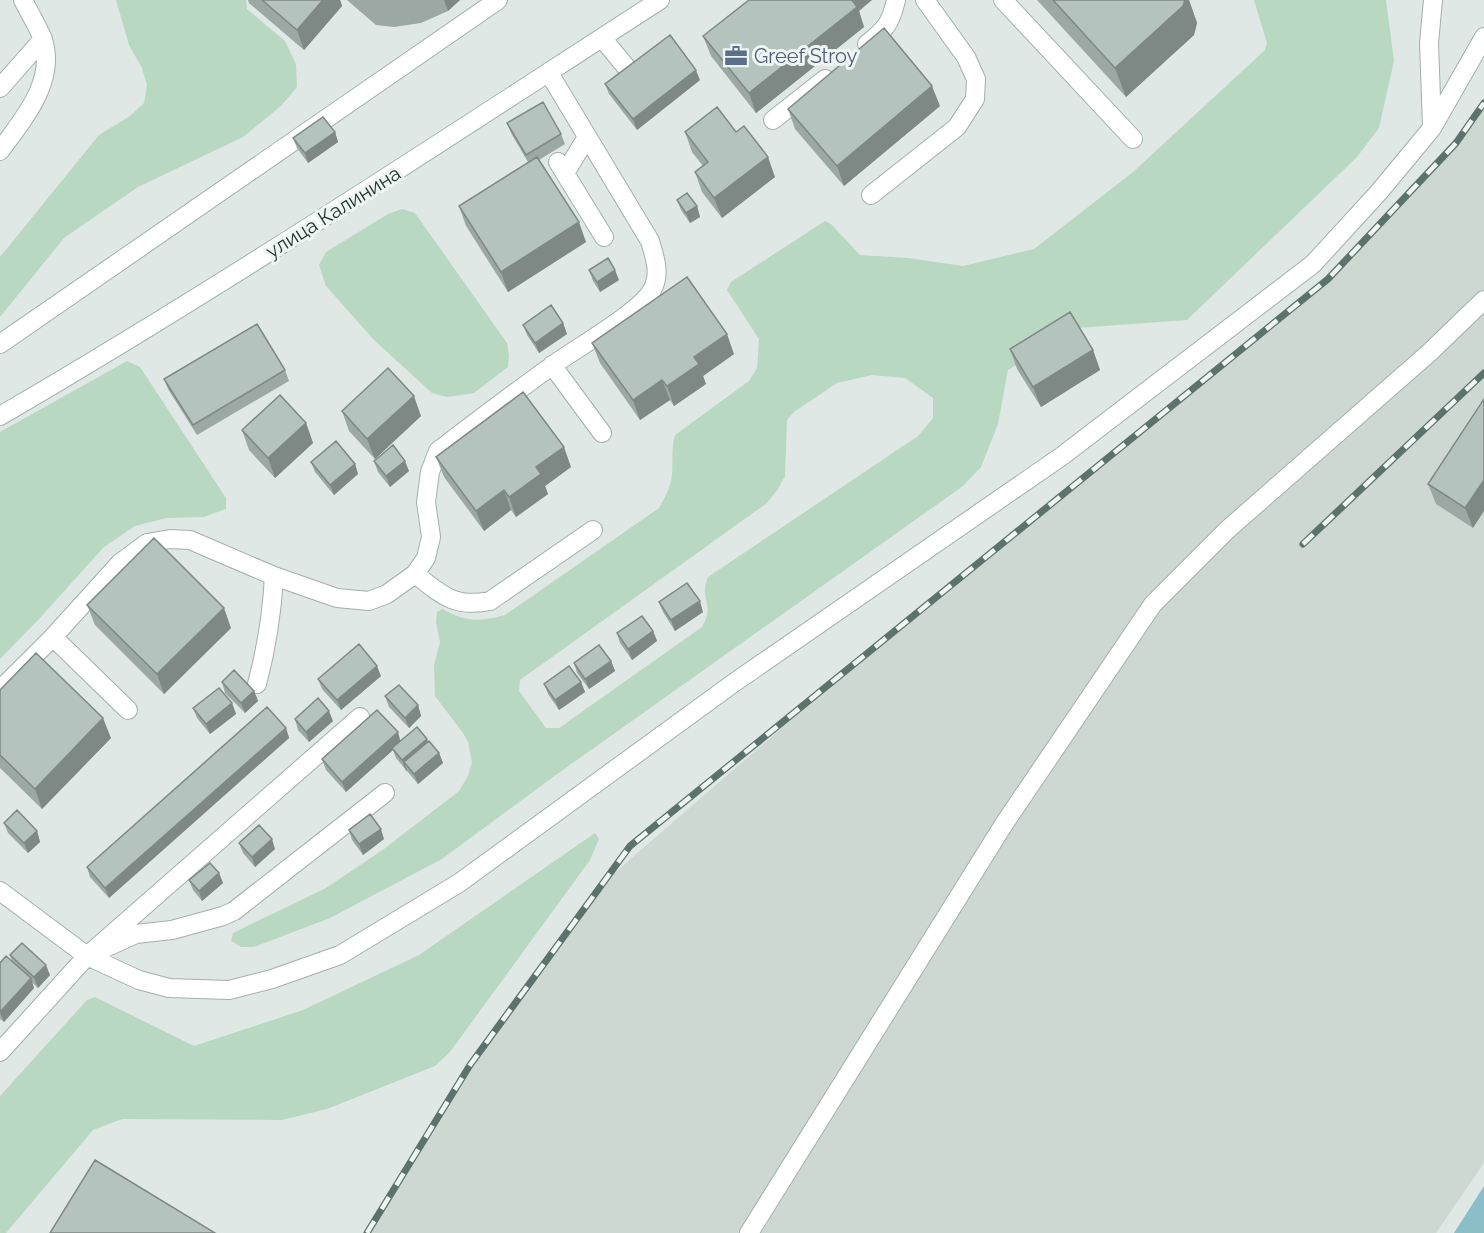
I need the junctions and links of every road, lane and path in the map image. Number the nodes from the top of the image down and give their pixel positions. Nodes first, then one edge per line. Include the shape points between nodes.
1 (23, 0) edge
2 (498, 0) edge
3 (660, 0) edge
4 (896, 0) edge
5 (925, 0) edge
6 (1002, 0) edge
7 (1433, 0) edge
8 (1484, 37) edge
9 (602, 38) junction
10 (43, 39) junction
11 (857, 53) edge
12 (838, 68) edge
13 (549, 73) junction
14 (0, 88) edge
15 (649, 94) edge
16 (773, 120) dead end
17 (1432, 128) junction
18 (587, 137) junction
19 (1133, 139) dead end
20 (0, 151) edge
21 (872, 195) dead end
22 (604, 237) dead end
23 (1484, 300) edge
24 (0, 344) edge
25 (552, 365) junction
26 (0, 416) edge
27 (603, 433) dead end
28 (593, 530) dead end
29 (415, 574) junction
30 (274, 576) junction
31 (53, 637) junction
32 (257, 684) dead end
33 (0, 690) edge
34 (128, 710) dead end
35 (360, 717) dead end
36 (385, 793) dead end
37 (0, 891) edge
38 (87, 956) junction
39 (0, 1052) edge
40 (749, 1233) edge

1 - 10 main road
2 - 24 main road
3 - 9 main road, улица Калинина
4 - 11 main road via 885,30
5 - 21 main road via 966,57 976,79 975,99 957,127
6 - 19 main road
7 - 17 main road
8 - 17 main road
9 - 13 main road, улица Калинина
9 - 15 main road
10 - 14 main road
10 - 20 main road via 45,60 40,90
12 - 16 main road
13 - 18 main road
13 - 26 main road, улица Калинина via 217,285
17 - 38 main road via 1313,264 1062,456 735,682 459,883 340,955 229,990 169,988 139,980
18 - 22 main road via 562,167
18 - 25 main road via 650,241 657,263 656,278 652,291 640,305
23 - 40 main road via 1227,530 1153,604 1004,824
25 - 27 main road
25 - 29 main road via 438,451 426,502 431,537 426,558
28 - 29 main road via 490,601 461,603 440,594
29 - 30 main road via 387,594 369,601 337,598
30 - 31 main road via 190,540 147,543 120,563
30 - 32 main road via 268,644
31 - 33 main road
31 - 34 main road
35 - 38 main road
36 - 38 main road via 234,910 172,930 136,934
37 - 38 main road
38 - 39 main road

